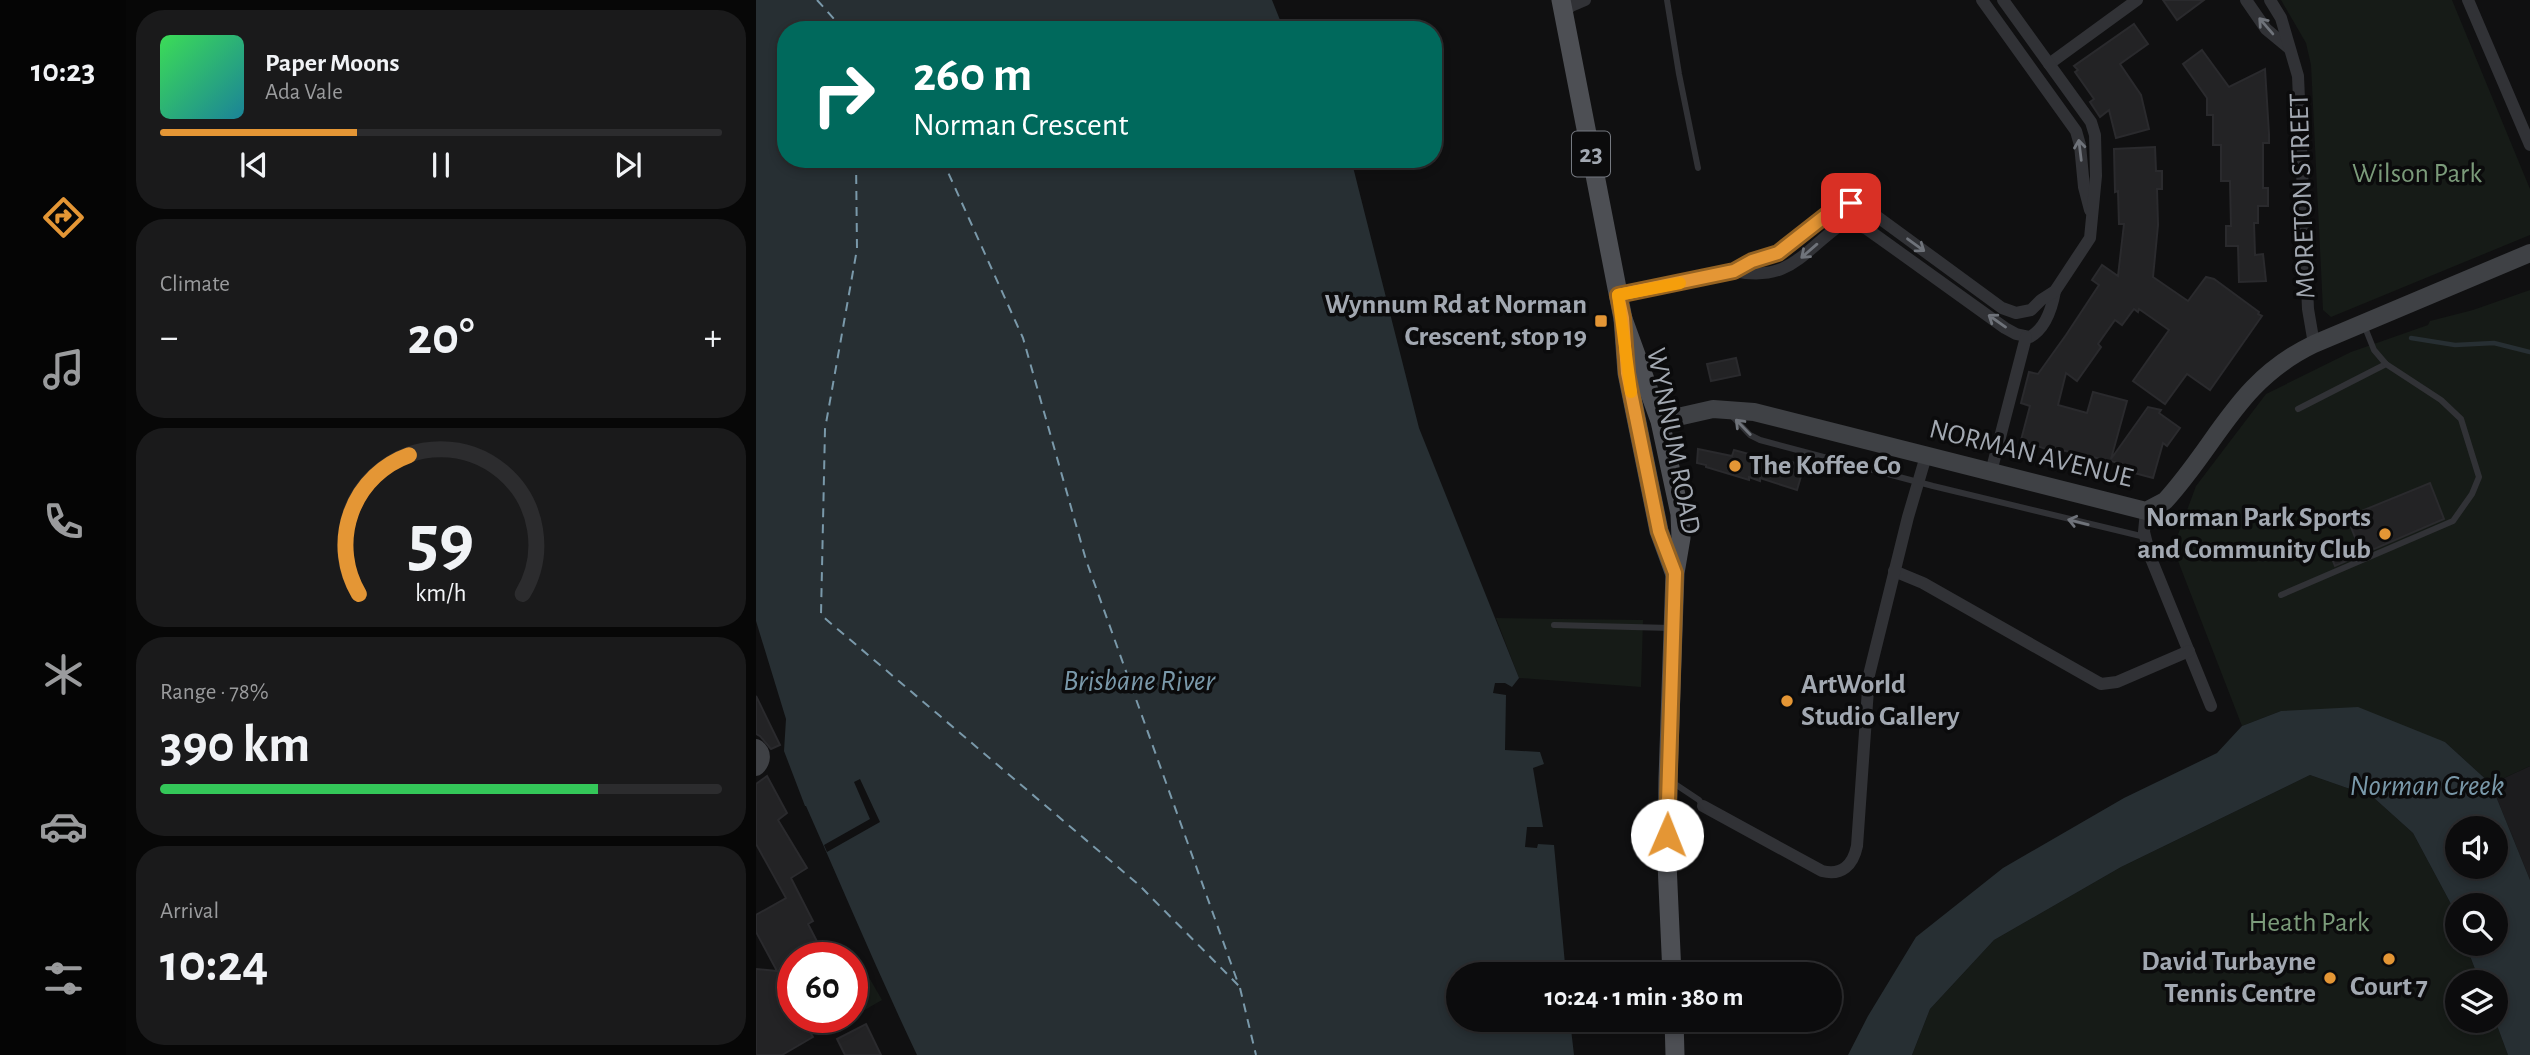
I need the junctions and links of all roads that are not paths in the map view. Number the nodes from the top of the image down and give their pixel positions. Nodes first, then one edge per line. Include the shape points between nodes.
1 (1585, 0) edge
2 (1667, 0) edge
3 (1982, 0) edge
4 (2003, 0) edge
5 (2137, 0) edge
6 (2246, 0) edge
7 (2270, 0) edge
8 (2468, 0) edge
9 (1562, 7) edge
10 (2290, 48) junction
11 (2049, 64) junction
12 (2530, 145) edge
13 (1698, 168) dead end
14 (2092, 217) junction
15 (2530, 253) edge
16 (1734, 271) junction
17 (2055, 291) junction
18 (1618, 295) junction
19 (1623, 318) junction
20 (2363, 324) junction
21 (2026, 337) junction
22 (2314, 344) junction
23 (2386, 364) junction
24 (1726, 409) junction
25 (2298, 409) dead end
26 (1660, 421) junction
27 (1638, 425) junction
28 (1926, 456) junction
29 (1991, 472) junction
30 (1918, 482) junction
31 (2146, 511) junction
32 (2145, 537) junction
33 (1894, 571) junction
34 (1675, 573) junction
35 (2281, 595) dead end
36 (1554, 625) dead end
37 (1674, 628) junction
38 (2189, 651) junction
39 (2211, 706) dead end
40 (756, 748) edge
41 (756, 768) edge
42 (1668, 779) junction
43 (1703, 806) joint
44 (1671, 962) edge
45 (1674, 1032) edge
46 (1675, 1055) edge

1 - 9 street
2 - 13 lane
14 -> 3 street via 2076,131
4 - 11 street
5 - 11 street
10 -> 6 street via 2266,29
7 - 10 street, MORETON STREET
8 - 12 street
9 - 18 main road, WYNNUM ROAD / 23
10 - 22 street, MORETON STREET via 2298,76 2308,309
11 - 14 street via 2094,127
14 - 17 street via 2087,244
15 - 20 street, NORMAN AVENUE
16 -> 17 street via 1778,253 1834,209 1851,203 1875,215 2008,311 2028,312
16 - 18 street
21 -> 16 street via 2005,328 1859,225 1839,226 1782,270 1753,275
17 - 21 street via 2050,313 2035,335
18 - 19 main road, WYNNUM ROAD / 23
19 - 26 main road, WYNNUM ROAD / 23
19 - 27 main road, WYNNUM ROAD / 23
20 - 22 street, NORMAN AVENUE
20 - 23 lane via 2374,351
21 - 29 street
22 - 31 street, NORMAN AVENUE via 2282,361 2260,380 2172,493
23 - 25 lane
23 - 35 lane via 2461,419 2479,477 2472,494 2453,521
24 - 26 street, NORMAN AVENUE
24 - 28 street, NORMAN AVENUE via 1763,414
30 -> 24 lane, NORMAN AVENUE via 1760,440
26 - 27 main road, NORMAN AVENUE
26 - 34 main road, WYNNUM ROAD / 23 via 1680,514
27 - 34 main road, WYNNUM ROAD / 23 via 1659,531
28 - 29 street, NORMAN AVENUE
28 - 30 street
29 - 31 street, NORMAN AVENUE
32 -> 30 lane, NORMAN AVENUE
30 - 33 street
31 - 32 street
32 - 38 street
33 - 38 street via 2101,684 2118,682
33 - 43 street via 1869,674 1852,863 1839,872 1822,871
34 - 37 main road, WYNNUM ROAD / 23
36 - 37 lane
37 - 42 main road, WYNNUM ROAD / 23
38 - 39 street
40 - 41 street via 761,759
42 - 43 lane
42 - 44 main road, WYNNUM ROAD / 23
45 - 46 main road

